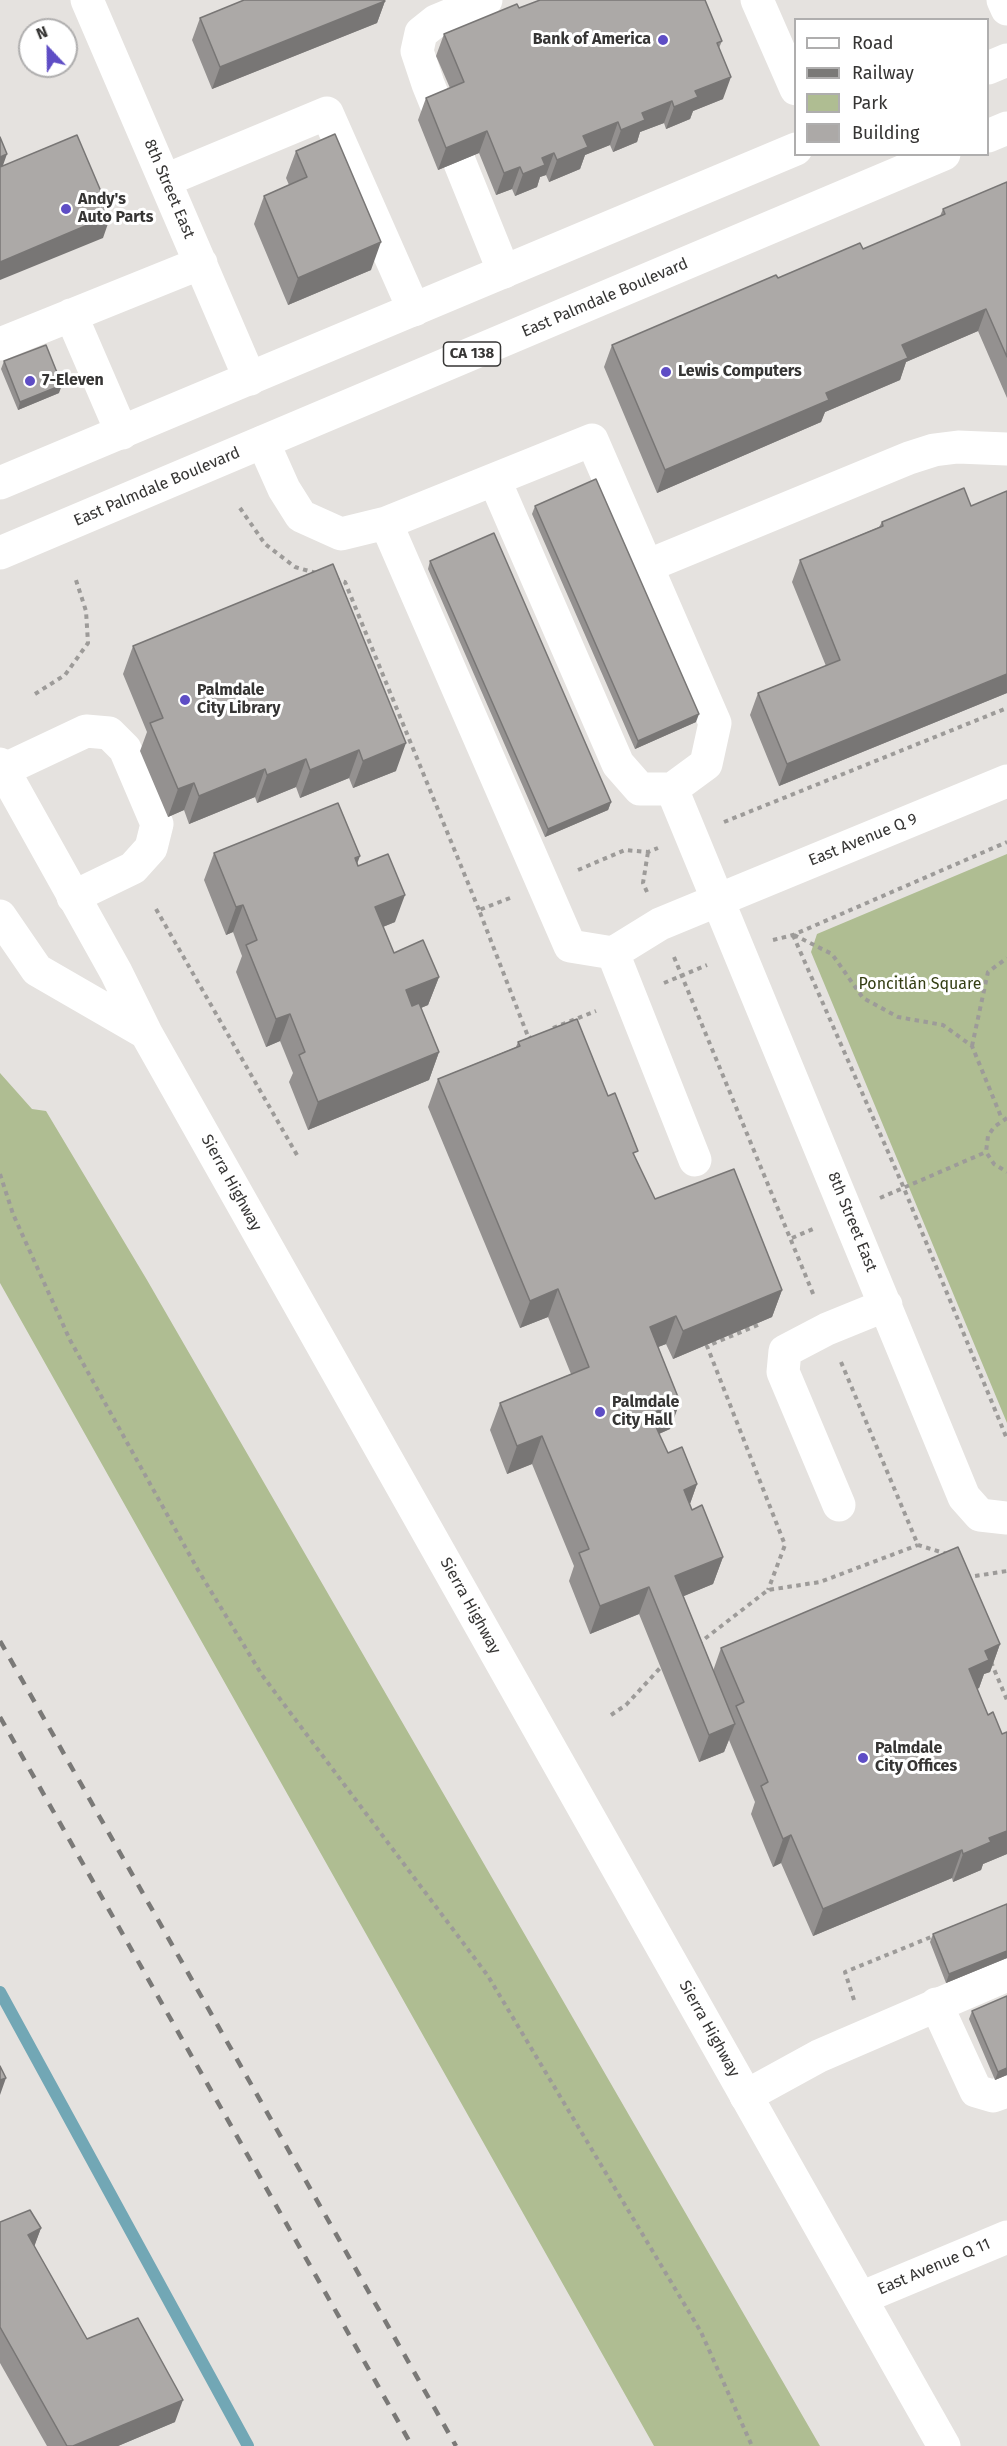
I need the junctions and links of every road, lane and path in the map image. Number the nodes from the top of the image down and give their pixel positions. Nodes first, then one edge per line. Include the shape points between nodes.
1 (87, 0) edge
2 (486, 0) edge
3 (757, 0) edge
4 (1003, 0) edge
5 (1007, 9) edge
6 (1007, 60) edge
7 (989, 67) edge
8 (794, 87) edge
9 (1007, 128) edge
10 (989, 135) edge
11 (794, 149) edge
12 (939, 156) edge
13 (165, 180) junction
14 (201, 263) junction
15 (504, 272) junction
16 (414, 310) junction
17 (71, 315) junction
18 (0, 344) edge
19 (250, 379) junction
20 (122, 433) junction
21 (263, 442) junction
22 (1007, 449) edge
23 (2, 479) edge
24 (495, 481) junction
25 (240, 508) dead end
26 (386, 523) junction
27 (0, 553) edge
28 (647, 566) junction
29 (75, 577) dead end
30 (35, 694) dead end
31 (1007, 708) edge
32 (2, 767) edge
33 (1007, 781) edge
34 (672, 789) junction
35 (689, 836) junction
36 (1007, 843) edge
37 (73, 897) junction
38 (719, 900) junction
39 (156, 909) dead end
40 (479, 910) dead end
41 (0, 916) edge
42 (660, 924) junction
43 (793, 935) junction
44 (613, 953) junction
45 (1007, 958) edge
46 (568, 1022) edge
47 (573, 1032) edge
48 (146, 1033) junction
49 (972, 1046) junction
50 (1004, 1119) edge
51 (986, 1152) junction
52 (297, 1155) dead end
53 (695, 1160) dead end
54 (1007, 1172) edge
55 (0, 1174) edge
56 (903, 1186) junction
57 (886, 1305) junction
58 (765, 1322) edge
59 (827, 1329) junction
60 (1007, 1439) edge
61 (839, 1505) dead end
62 (1007, 1518) edge
63 (918, 1545) junction
64 (954, 1561) edge
65 (961, 1569) edge
66 (1007, 1572) edge
67 (969, 1577) junction
68 (969, 1586) edge
69 (768, 1590) junction
70 (694, 1647) edge
71 (989, 1656) edge
72 (661, 1667) dead end
73 (1007, 1700) edge
74 (611, 1715) dead end
75 (942, 1932) edge
76 (1007, 1975) edge
77 (936, 2004) junction
78 (845, 2006) dead end
79 (1007, 2091) edge
80 (746, 2096) junction
81 (1007, 2237) edge
82 (861, 2298) junction
83 (752, 2446) edge
84 (944, 2446) edge

1 - 13 main road, 8th Street East
2 - 15 main road via 436,21 421,33 417,51
3 - 8 main road
4 - 5 main road
6 - 7 main road
9 - 10 main road
11 - 15 main road
12 - 21 main road, East Palmdale Boulevard / CA 138
13 - 14 main road, 8th Street East
13 - 16 main road via 327,113
14 - 17 main road
14 - 19 main road, 8th Street East
15 - 16 main road
16 - 19 main road
17 - 18 main road
17 - 20 main road
19 - 20 main road
20 - 23 main road
21 - 26 main road via 301,516 341,534
21 - 27 main road, East Palmdale Boulevard / CA 138
22 - 28 main road via 958,447 909,458
24 - 26 main road
24 - 28 main road via 592,440
24 - 34 main road via 618,764 640,789
25 - 40 path via 265,544 295,567 345,582
26 - 44 main road via 570,946
28 - 34 main road via 715,723 706,764
29 - 30 path via 86,611 88,643 66,675
31 - 35 path
32 - 37 main road, Sierra Highway
32 - 37 main road via 86,731 109,733 125,749 156,824 151,848 133,868
33 - 38 main road, East Avenue Q 9
34 - 35 main road, 8th Street East
35 - 38 main road, 8th Street East
35 - 42 path via 648,852 643,883
36 - 43 path
37 - 48 main road, Sierra Highway
38 - 42 main road, East Avenue Q 9
38 - 57 main road, 8th Street East
39 - 52 path
41 - 48 main road via 37,970
42 - 44 main road, East Avenue Q 9
42 - 59 path
43 - 49 path via 832,954 863,998 897,1017 943,1025
43 - 56 path
44 - 53 main road
45 - 49 path via 988,972
46 - 47 path
48 - 80 main road, Sierra Highway
49 - 50 path
50 - 51 path via 988,1136
51 - 54 path via 994,1164
51 - 56 path
55 - 83 path via 13,1214 70,1340 198,1570 262,1675 488,1976 700,2332
56 - 60 path
57 - 59 main road
57 - 62 main road, 8th Street East via 964,1497 980,1515
58 - 69 path via 707,1346 785,1545
59 - 61 main road via 785,1351 783,1372
59 - 63 path
63 - 64 path via 946,1553
63 - 69 path via 820,1582
65 - 67 path
66 - 67 path
67 - 68 path
69 - 70 path
71 - 73 path
72 - 74 path via 626,1705
75 - 78 path via 845,1972 855,2002
76 - 77 main road
77 - 79 main road via 976,2091 993,2096
77 - 80 main road via 819,2056
80 - 82 main road, Sierra Highway
81 - 82 main road, East Avenue Q 11
82 - 84 main road, Sierra Highway

